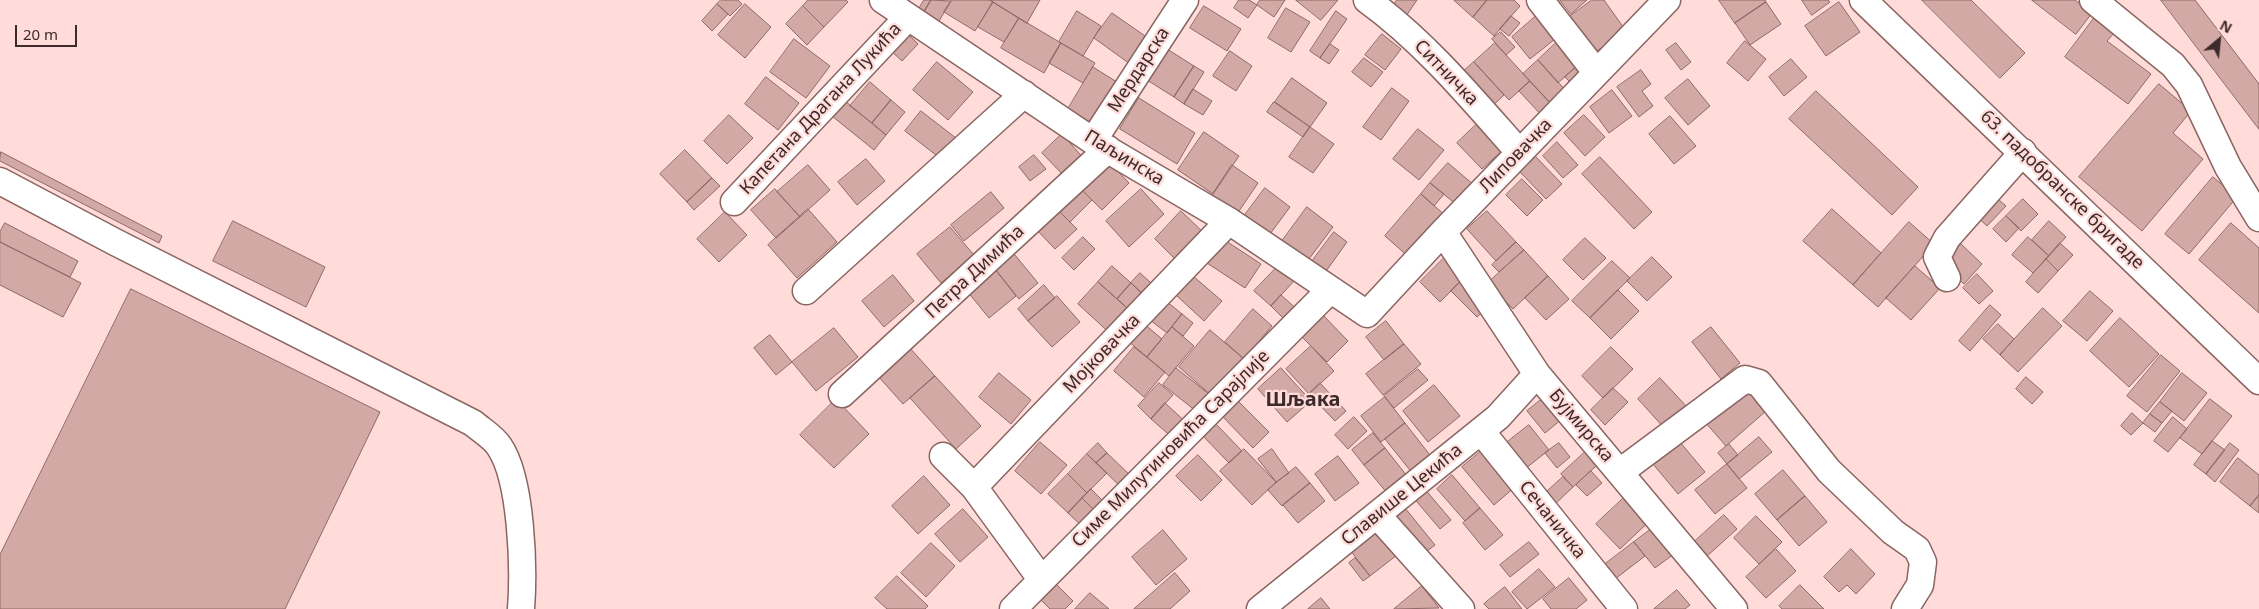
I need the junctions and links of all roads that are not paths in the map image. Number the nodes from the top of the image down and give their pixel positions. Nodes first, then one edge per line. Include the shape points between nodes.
1 (883, 0) edge
2 (1185, 0) edge
3 (1367, 0) edge
4 (1540, 0) edge
5 (1667, 0) edge
6 (1863, 0) edge
7 (2093, 0) edge
8 (908, 17) junction
9 (1596, 72) junction
10 (1024, 94) junction
11 (1101, 145) junction
12 (1519, 152) junction
13 (2023, 152) junction
14 (0, 181) edge
15 (734, 202) dead end
16 (2259, 218) edge
17 (1229, 221) junction
18 (1443, 232) junction
19 (1947, 278) dead end
20 (1330, 290) junction
21 (806, 291) dead end
22 (1367, 314) joint
23 (1537, 374) junction
24 (2259, 381) edge
25 (842, 394) dead end
26 (1480, 431) junction
27 (943, 456) dead end
28 (1620, 472) junction
29 (974, 487) junction
30 (1378, 516) junction
31 (1041, 580) junction
32 (521, 609) edge
33 (1012, 609) edge
34 (1260, 609) edge
35 (1461, 609) edge
36 (1624, 609) edge
37 (1734, 609) edge
38 (1905, 609) edge

1 - 8 street, Паљинска
2 - 11 street, Мердарска
3 - 12 street, Ситничка via 1455,80
4 - 9 street
5 - 9 street, Липовачка
6 - 13 street, 63. падобранске бригаде
7 - 16 street via 2173,65 2189,85 2228,167
8 - 10 street, Паљинска
8 - 15 street, Капетана Драгана Лукића
9 - 12 street, Липовачка
10 - 11 street, Паљинска
10 - 21 street
11 - 17 street, Паљинска
11 - 25 street, Петра Димића
12 - 18 street, Липовачка
13 - 19 street via 1947,238 1937,257
13 - 24 street, 63. падобранске бригаде
14 - 32 street via 473,423 498,445 509,467 517,513
17 - 20 street, Паљинска
17 - 29 street, Мојковачка
18 - 22 street, Липовачка
18 - 23 street, Бујмирска
20 - 22 street, Паљинска
20 - 31 street, Симе Милутиновића Сарајлије
23 - 26 street, Славише Цекића via 1498,417
23 - 28 street, Бујмирска
26 - 30 street, Славише Цекића
26 - 36 street, Сечаничка
27 - 29 street
28 - 37 street, Бујмирска
28 - 38 street via 1745,379 1759,383 1829,471 1893,532 1917,549 1923,562 1920,584
29 - 31 street
30 - 34 street, Славише Цекића
30 - 35 street
31 - 33 street, Симе Милутиновића Сарајлије

